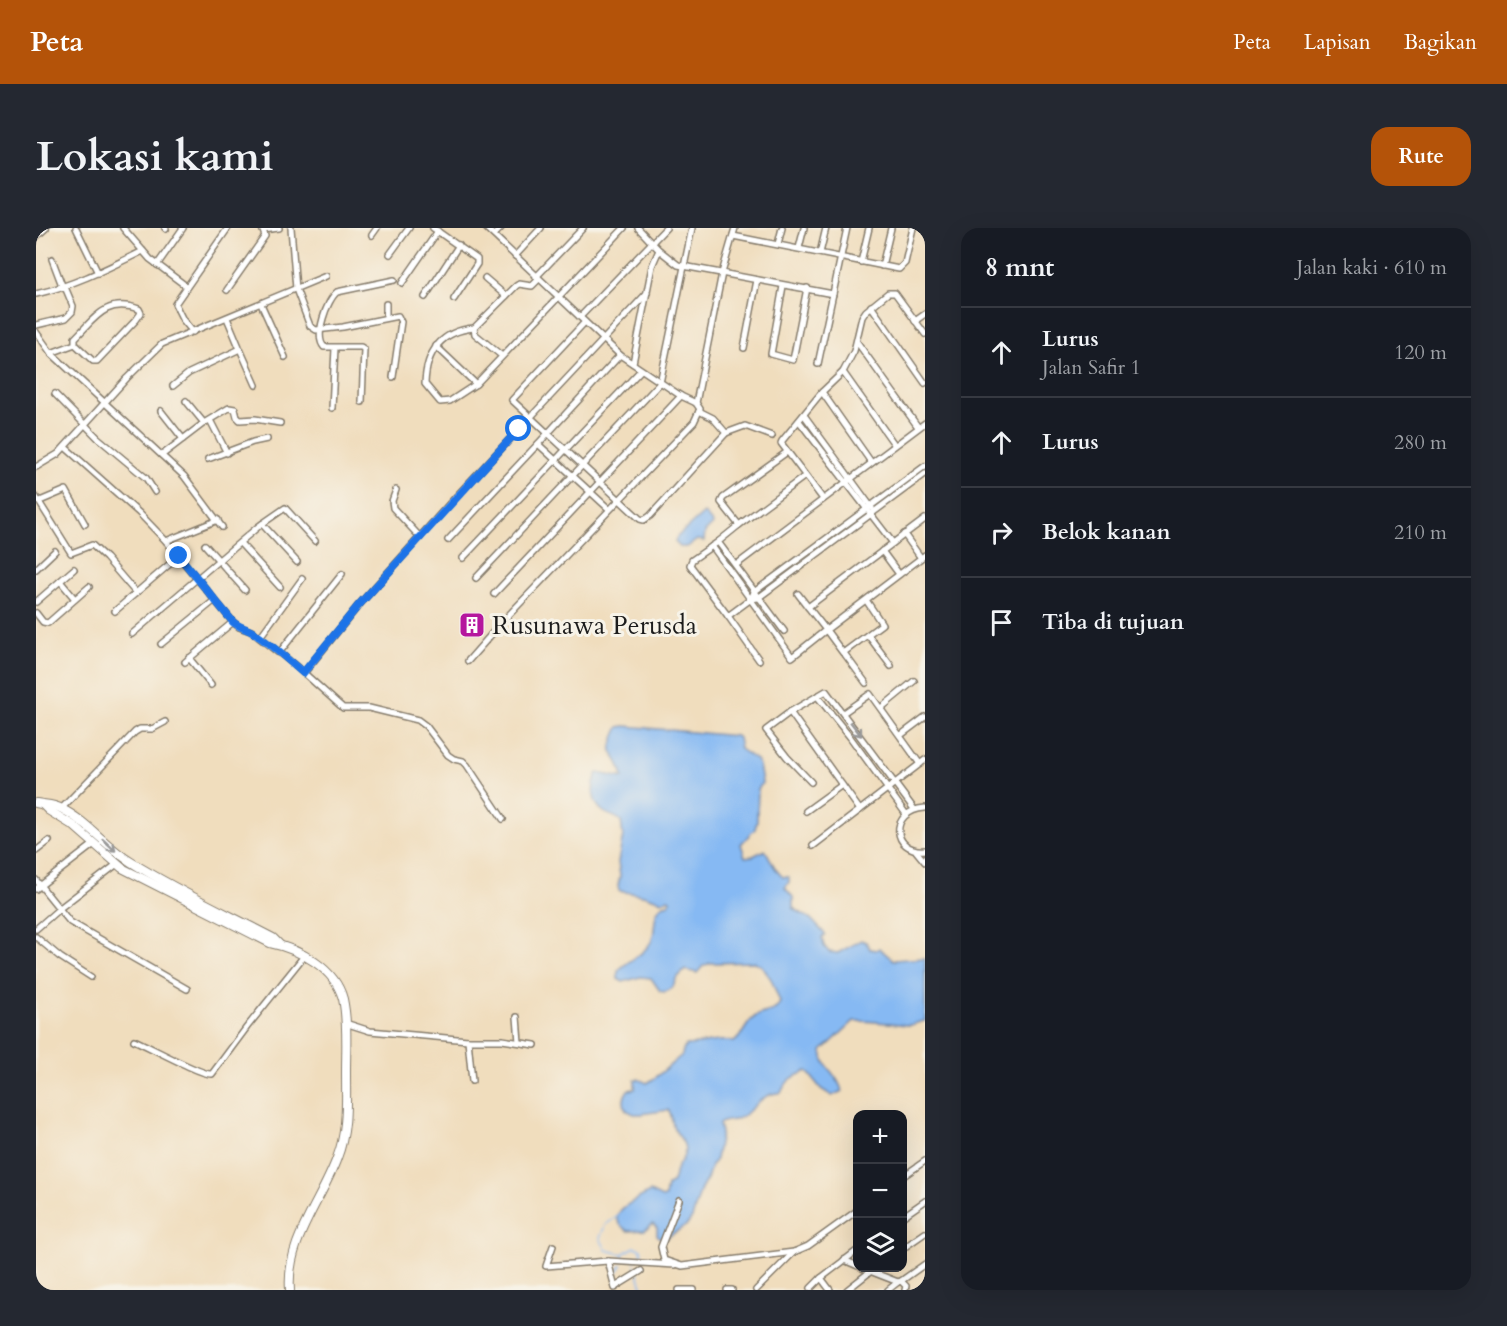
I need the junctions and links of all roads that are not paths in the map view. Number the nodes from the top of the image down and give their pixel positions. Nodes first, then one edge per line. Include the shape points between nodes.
1 (46, 228) edge
2 (76, 228) edge
3 (123, 228) edge
4 (183, 228) edge
5 (228, 228) edge
6 (279, 228) edge
7 (291, 228) edge
8 (377, 228) edge
9 (409, 228) edge
10 (486, 228) edge
11 (501, 228) edge
12 (542, 228) edge
13 (583, 228) edge
14 (624, 228) edge
15 (638, 228) edge
16 (666, 228) edge
17 (692, 228) edge
18 (735, 228) edge
19 (782, 228) edge
20 (804, 228) edge
21 (826, 228) edge
22 (847, 228) edge
23 (869, 228) edge
24 (891, 228) edge
25 (913, 228) edge
26 (263, 229) edge
27 (435, 230) edge
28 (372, 235) dead end
29 (494, 235) junction
30 (733, 236) junction
31 (36, 237) edge
32 (653, 243) junction
33 (778, 244) junction
34 (459, 245) junction
35 (799, 248) junction
36 (659, 250) junction
37 (143, 251) junction
38 (820, 253) junction
39 (390, 254) dead end
40 (515, 256) junction
41 (840, 258) junction
42 (52, 259) dead end
43 (861, 262) junction
44 (157, 265) junction
45 (882, 266) junction
46 (684, 267) junction
47 (98, 273) junction
48 (722, 273) junction
49 (326, 276) dead end
50 (484, 278) dead end
51 (538, 278) junction
52 (394, 280) dead end
53 (757, 280) junction
54 (402, 283) dead end
55 (186, 285) junction
56 (783, 286) junction
57 (64, 287) junction
58 (807, 288) junction
59 (296, 289) junction
60 (228, 290) dead end
61 (647, 293) junction
62 (36, 294) edge
63 (833, 294) junction
64 (506, 296) junction
65 (424, 297) dead end
66 (559, 298) junction
67 (454, 299) dead end
68 (261, 304) junction
69 (386, 304) dead end
70 (872, 306) junction
71 (925, 314) edge
72 (386, 317) junction
73 (580, 317) junction
74 (227, 318) junction
75 (915, 321) junction
76 (585, 322) junction
77 (38, 324) edge
78 (474, 328) junction
79 (320, 329) junction
80 (36, 332) edge
81 (192, 332) junction
82 (925, 334) edge
83 (602, 339) junction
84 (857, 342) junction
85 (75, 344) junction
86 (436, 346) junction
87 (335, 348) junction
88 (744, 348) dead end
89 (240, 349) junction
90 (53, 353) junction
91 (620, 355) junction
92 (502, 356) junction
93 (285, 357) dead end
94 (633, 363) junction
95 (818, 364) dead end
96 (641, 370) junction
97 (843, 372) junction
98 (393, 376) dead end
99 (660, 382) junction
100 (925, 383) edge
101 (476, 384) junction
102 (256, 385) dead end
103 (173, 386) dead end
104 (822, 392) junction
105 (56, 394) dead end
106 (681, 396) junction
107 (186, 401) dead end
108 (362, 402) dead end
109 (105, 403) junction
110 (696, 403) junction
111 (332, 408) dead end
112 (699, 410) junction
113 (161, 411) dead end
114 (804, 415) junction
115 (531, 418) junction
116 (210, 420) junction
117 (799, 421) junction
118 (204, 423) junction
119 (280, 423) dead end
120 (925, 423) edge
121 (86, 425) junction
122 (918, 427) junction
123 (726, 433) junction
124 (548, 434) junction
125 (771, 436) dead end
126 (183, 439) junction
127 (267, 439) dead end
128 (538, 444) junction
129 (894, 444) junction
130 (65, 447) junction
131 (565, 450) junction
132 (787, 452) junction
133 (227, 453) junction
134 (162, 455) junction
135 (208, 459) dead end
136 (555, 460) junction
137 (871, 462) junction
138 (583, 466) junction
139 (925, 466) edge
140 (36, 467) edge
141 (925, 474) edge
142 (573, 476) junction
143 (805, 476) junction
144 (846, 480) junction
145 (601, 483) junction
146 (396, 490) dead end
147 (155, 492) dead end
148 (591, 493) junction
149 (38, 499) edge
150 (619, 499) junction
151 (823, 499) junction
152 (609, 509) junction
153 (871, 512) junction
154 (925, 519) edge
155 (218, 520) junction
156 (85, 524) dead end
157 (262, 524) junction
158 (739, 525) junction
159 (222, 527) dead end
160 (904, 534) junction
161 (420, 537) junction
162 (448, 540) dead end
163 (166, 541) junction
164 (315, 541) dead end
165 (718, 542) junction
166 (240, 543) junction
167 (893, 543) junction
168 (205, 545) dead end
169 (712, 546) junction
170 (55, 551) dead end
171 (882, 551) junction
172 (179, 556) junction
173 (923, 556) edge
174 (463, 558) dead end
175 (219, 561) junction
176 (297, 562) dead end
177 (736, 565) junction
178 (36, 569) edge
179 (74, 569) dead end
180 (342, 574) dead end
181 (899, 574) junction
182 (197, 578) junction
183 (476, 578) dead end
184 (302, 579) dead end
185 (60, 581) junction
186 (89, 587) dead end
187 (280, 587) dead end
188 (245, 590) dead end
189 (136, 593) junction
190 (494, 594) dead end
191 (798, 594) dead end
192 (753, 597) junction
193 (75, 599) junction
194 (215, 600) junction
195 (866, 600) junction
196 (36, 602) edge
197 (808, 607) junction
198 (115, 611) dead end
199 (36, 613) edge
200 (728, 616) junction
201 (233, 622) junction
202 (826, 630) junction
203 (784, 631) dead end
204 (132, 634) dead end
205 (868, 635) junction
206 (260, 637) junction
207 (162, 644) dead end
208 (280, 653) junction
209 (844, 653) junction
210 (759, 660) dead end
211 (468, 661) dead end
212 (891, 666) dead end
213 (303, 673) junction
214 (915, 681) dead end
215 (866, 683) dead end
216 (211, 685) dead end
217 (818, 696) junction
218 (881, 708) junction
219 (790, 712) junction
220 (843, 713) junction
221 (925, 717) edge
222 (165, 722) dead end
223 (901, 735) junction
224 (923, 762) edge
225 (812, 782) dead end
226 (896, 783) junction
227 (842, 784) junction
228 (888, 789) junction
229 (40, 804) edge
230 (62, 808) junction
231 (925, 808) edge
232 (914, 809) junction
233 (860, 810) junction
234 (806, 811) dead end
235 (906, 814) junction
236 (503, 819) dead end
237 (49, 841) dead end
238 (94, 844) junction
239 (813, 846) dead end
240 (925, 850) edge
241 (36, 851) edge
242 (916, 851) junction
243 (925, 862) edge
244 (117, 864) junction
245 (36, 880) edge
246 (38, 887) edge
247 (60, 908) junction
248 (36, 929) edge
249 (36, 937) edge
250 (280, 945) junction
251 (304, 956) junction
252 (91, 977) dead end
253 (187, 989) dead end
254 (518, 1017) dead end
255 (345, 1023) junction
256 (134, 1040) dead end
257 (468, 1040) junction
258 (519, 1042) junction
259 (535, 1045) dead end
260 (472, 1081) dead end
261 (925, 1161) edge
262 (907, 1174) edge
263 (680, 1200) dead end
264 (925, 1201) edge
265 (853, 1214) edge
266 (907, 1214) edge
267 (925, 1233) edge
268 (553, 1246) dead end
269 (907, 1246) edge
270 (794, 1252) junction
271 (853, 1254) edge
272 (844, 1260) junction
273 (611, 1262) junction
274 (853, 1264) edge
275 (925, 1264) edge
276 (682, 1266) junction
277 (641, 1271) dead end
278 (871, 1272) edge
279 (878, 1272) edge
280 (821, 1278) junction
281 (900, 1282) junction
282 (811, 1288) dead end
283 (616, 1289) edge
284 (290, 1290) edge
285 (679, 1290) edge
286 (693, 1290) edge
287 (756, 1290) edge
288 (830, 1290) edge
289 (847, 1290) edge
290 (888, 1290) edge
291 (905, 1290) edge

1 - 31 street
2 - 47 street
3 - 37 street
4 - 44 street
5 - 55 street
6 - 26 street
7 - 59 street
8 - 28 street
9 - 39 street
10 - 29 street
11 - 29 street
12 - 40 street
13 - 51 street
14 - 66 street
15 - 32 street
16 - 32 street
17 - 46 street
18 - 30 street
19 - 33 street
20 - 35 street
21 - 38 street
22 - 41 street
23 - 43 street
24 - 45 street
25 - 45 street via 902,268
26 - 60 street via 265,236
27 - 34 street
27 - 54 street
29 - 40 street
30 - 33 street
30 - 48 street
32 - 36 street
32 - 73 street
33 - 35 street
34 - 65 street
34 - 67 street via 477,264
35 - 38 street
36 - 46 street
36 - 61 street
37 - 44 street
37 - 47 street
38 - 41 street
40 - 51 street
41 - 43 street
41 - 63 street
42 - 57 street
43 - 45 street
44 - 55 street
46 - 48 street
46 - 99 street
47 - 57 street
48 - 53 street
48 - 110 street
49 - 59 street
50 - 64 street
51 - 64 street via 531,286 519,284
51 - 66 street
52 - 79 street via 337,292
53 - 56 street
53 - 88 street
55 - 81 street via 175,306
56 - 58 street
56 - 58 street via 771,354 793,360
57 - 62 street
57 - 77 street via 72,312 66,318
58 - 63 street
59 - 68 street
59 - 79 street via 310,326
61 - 83 street
61 - 94 street
63 - 95 street
64 - 78 street
66 - 73 street
66 - 92 street
68 - 74 street
68 - 93 street
69 - 72 street
70 - 75 street via 888,293 895,293
70 - 84 street via 862,317
70 - 100 street
71 - 75 street
72 - 79 street
72 - 98 street via 401,319
73 - 76 street
74 - 81 street
74 - 89 street
75 - 82 street
76 - 83 street
76 - 115 street via 512,400
77 - 80 street
78 - 86 street via 445,337
78 - 92 street
79 - 87 street via 321,345
80 - 90 street
81 - 109 street via 162,344
83 - 91 street
83 - 115 street
84 - 97 street
84 - 122 street
85 - 85 street via 93,361 99,359 136,320 139,309 110,306 75,338
85 - 90 street
86 - 101 street
86 - 101 street via 427,368 426,384 440,402 450,401
87 - 108 street via 361,346 364,350
87 - 111 street
89 - 102 street
89 - 103 street via 189,372
90 - 109 street
91 - 94 street
91 - 124 street
92 - 101 street
94 - 96 street
96 - 99 street
96 - 131 street
97 - 104 street
97 - 129 street
99 - 106 street
99 - 138 street
104 - 114 street
104 - 137 street
105 - 121 street
106 - 110 street
106 - 145 street
107 - 118 street
109 - 121 street
109 - 134 street
110 - 112 street
112 - 123 street
112 - 150 street via 694,422
113 - 126 street
114 - 117 street
114 - 144 street
115 - 124 street
115 - 161 street
116 - 118 street
116 - 119 street via 232,408 240,420 255,418
116 - 133 street
117 - 132 street via 781,442
117 - 144 street
118 - 126 street
120 - 122 street
121 - 130 street
121 - 147 street via 146,478
122 - 129 street
123 - 125 street via 746,426
123 - 150 street via 647,518 640,519
124 - 128 street
124 - 131 street
126 - 134 street
127 - 133 street
128 - 136 street
128 - 162 street
129 - 137 street
130 - 140 street
130 - 163 street
131 - 136 street
131 - 138 street
132 - 143 street
132 - 158 street via 723,498 721,502
133 - 135 street
134 - 155 street
136 - 142 street
136 - 174 street
137 - 144 street
138 - 142 street
138 - 145 street
139 - 153 street
141 - 153 street
142 - 148 street
142 - 183 street
143 - 151 street
143 - 158 street
144 - 151 street
144 - 153 street
145 - 148 street
145 - 150 street
146 - 161 street via 393,508
148 - 152 street
148 - 190 street
149 - 156 street via 66,490
149 - 189 street via 71,553 92,546
150 - 152 street
151 - 177 street
152 - 211 street
153 - 167 street
153 - 192 street
154 - 160 street
155 - 159 street
155 - 163 street
157 - 164 street via 286,508
157 - 166 street
157 - 176 street
158 - 165 street
160 - 167 street
160 - 173 street
161 - 213 street
163 - 172 street
165 - 169 street
165 - 177 street
166 - 175 street
166 - 187 street
167 - 171 street
168 - 175 street
169 - 192 street
169 - 200 street via 690,565
170 - 178 street
171 - 181 street
171 - 197 street
172 - 182 street
172 - 189 street
173 - 181 street
175 - 182 street
175 - 188 street
177 - 192 street
179 - 185 street
180 - 208 street
181 - 195 street
182 - 194 street
182 - 204 street
184 - 206 street
185 - 193 street
185 - 196 street
186 - 193 street
189 - 198 street
191 - 197 street
192 - 200 street
192 - 202 street via 792,657
192 - 203 street
193 - 199 street via 48,623
194 - 201 street
194 - 207 street
195 - 202 street
195 - 205 street via 882,624
197 - 202 street
200 - 210 street
201 - 206 street
201 - 216 street via 187,660
202 - 209 street
205 - 209 street
205 - 212 street
206 - 208 street
208 - 213 street
209 - 215 street
213 - 236 street via 343,708 369,708 422,723 448,754 467,765
214 - 218 street
217 - 219 street
217 - 220 street via 826,691
217 - 228 street
218 - 220 street via 869,694
218 - 223 street
219 - 225 street via 766,730
219 - 227 street
220 -> 226 street
221 - 223 street
222 - 230 street via 135,732
223 - 224 street
224 - 226 street
226 - 228 street
226 - 232 street
227 - 233 street
227 - 234 street
228 - 233 street
228 - 235 street
229 - 230 street
229 - 238 street
230 -> 250 street via 128,861
231 - 232 street
232 - 235 street
233 - 239 street
235 - 242 street via 899,836
237 - 241 street
238 - 244 street
238 - 246 street
240 - 242 street
242 - 243 street
244 - 247 street
244 - 250 street
245 - 246 street
246 - 247 street
247 - 248 street
247 - 253 street via 70,922
249 - 252 street
250 - 251 street
251 - 255 street via 332,978 342,997
251 - 256 street via 212,1074 197,1072
254 - 258 street
255 - 257 street via 370,1031
255 - 284 street via 346,1129 337,1159 296,1246
257 - 258 street
257 - 260 street
258 - 259 street
261 - 262 street
263 - 276 street via 661,1247 664,1260
264 - 266 street
265 - 270 street
267 - 269 street
268 - 273 street via 546,1266
270 - 276 street
270 - 287 street
271 - 272 street
272 - 274 street
272 - 280 street
273 - 276 street
273 - 283 street
275 - 281 street
277 - 283 street
278 - 289 street
279 - 281 street
280 - 282 street
280 - 288 street
281 - 290 street
281 - 291 street
285 - 286 street

